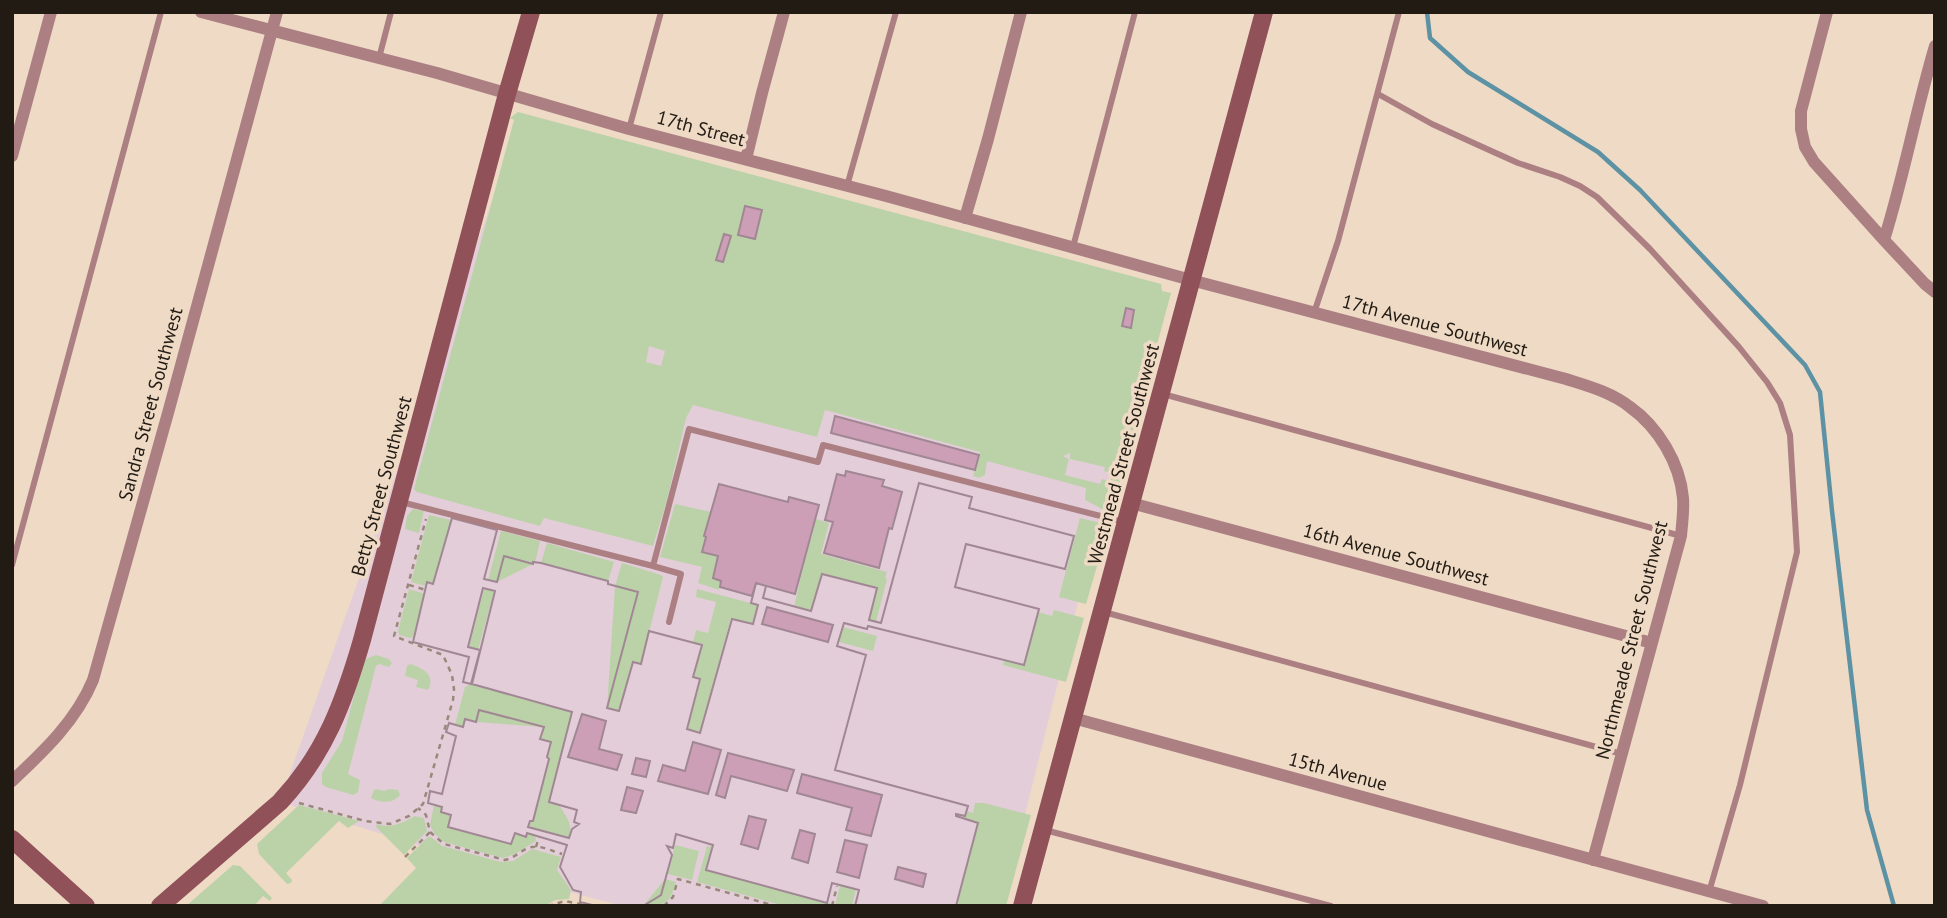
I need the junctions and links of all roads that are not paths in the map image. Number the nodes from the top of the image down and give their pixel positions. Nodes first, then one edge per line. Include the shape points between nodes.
1 (51, 12) edge
2 (161, 12) edge
3 (201, 12) edge
4 (277, 12) edge
5 (391, 12) edge
6 (531, 12) edge
7 (661, 12) edge
8 (784, 12) edge
9 (896, 12) edge
10 (1021, 12) edge
11 (1135, 12) edge
12 (1264, 12) edge
13 (1399, 12) edge
14 (1827, 12) edge
15 (272, 31) junction
16 (1935, 46) edge
17 (379, 59) junction
18 (507, 94) junction
19 (1378, 94) junction
20 (629, 129) junction
21 (12, 156) edge
22 (746, 159) junction
23 (847, 186) junction
24 (965, 218) junction
25 (1884, 240) junction
26 (1073, 247) junction
27 (1191, 280) junction
28 (1935, 292) edge
29 (1314, 313) junction
30 (1161, 394) junction
31 (1656, 432) joint
32 (399, 501) junction
33 (1130, 503) junction
34 (1126, 522) junction
35 (1681, 536) junction
36 (12, 565) edge
37 (653, 566) junction
38 (1101, 612) junction
39 (669, 622) dead end
40 (1652, 643) junction
41 (1073, 718) junction
42 (1622, 754) junction
43 (12, 781) edge
44 (1042, 830) junction
45 (12, 839) edge
46 (1593, 860) junction
47 (1709, 892) junction
48 (86, 906) edge
49 (160, 906) edge
50 (1022, 906) edge
51 (1331, 906) edge
52 (1763, 906) edge

1 - 21 street
2 - 36 lane
3 - 15 street, 17th Street
4 - 15 street, Sandra Street Southwest
5 - 17 lane
6 - 18 street, Betty Street Southwest
7 - 20 lane
8 - 22 street
9 - 23 lane
10 - 24 street
11 - 26 lane
12 - 27 street, Westmead Street Southwest
13 - 19 lane
14 - 25 street via 1801,111 1805,147
15 - 17 street, 17th Street
15 - 43 street, Sandra Street Southwest via 93,680 66,727
16 - 25 street
17 - 18 street, 17th Street
18 - 20 street, 17th Street
18 - 32 street, Betty Street Southwest
19 - 29 lane
19 - 47 lane via 1433,124 1597,197 1739,347 1780,403 1790,435 1797,552
20 - 22 street, 17th Street
22 - 23 street, 17th Street
23 - 24 street, 17th Street
24 - 26 street, 17th Street
25 - 28 street
26 - 27 street, 17th Street
27 - 29 street, 17th Avenue Southwest
27 - 30 street, Westmead Street Southwest
29 - 31 street, 17th Avenue Southwest via 1599,390 1631,407
30 - 33 street, Westmead Street Southwest
30 - 35 lane
31 - 35 street, Northmeade Street Southwest via 1679,480
32 - 37 lane
32 - 49 street, Betty Street Southwest via 357,657 315,759 281,802
33 - 34 street, Westmead Street Southwest
33 - 40 street, 16th Avenue Southwest
34 - 37 lane via 822,445 818,462 689,429
34 - 38 street, Westmead Street Southwest
35 - 40 street, Northmeade Street Southwest
37 - 39 lane via 681,574
38 - 41 street, Westmead Street Southwest
38 - 42 lane
40 - 42 street, Northmeade Street Southwest
41 - 44 street, Westmead Street Southwest
41 - 46 street, 15th Avenue
42 - 46 street, Northmeade Street Southwest
44 - 50 street, Westmead Street Southwest
44 - 51 lane
45 - 48 street
46 - 47 street, 15th Avenue
47 - 52 street, 15th Avenue

